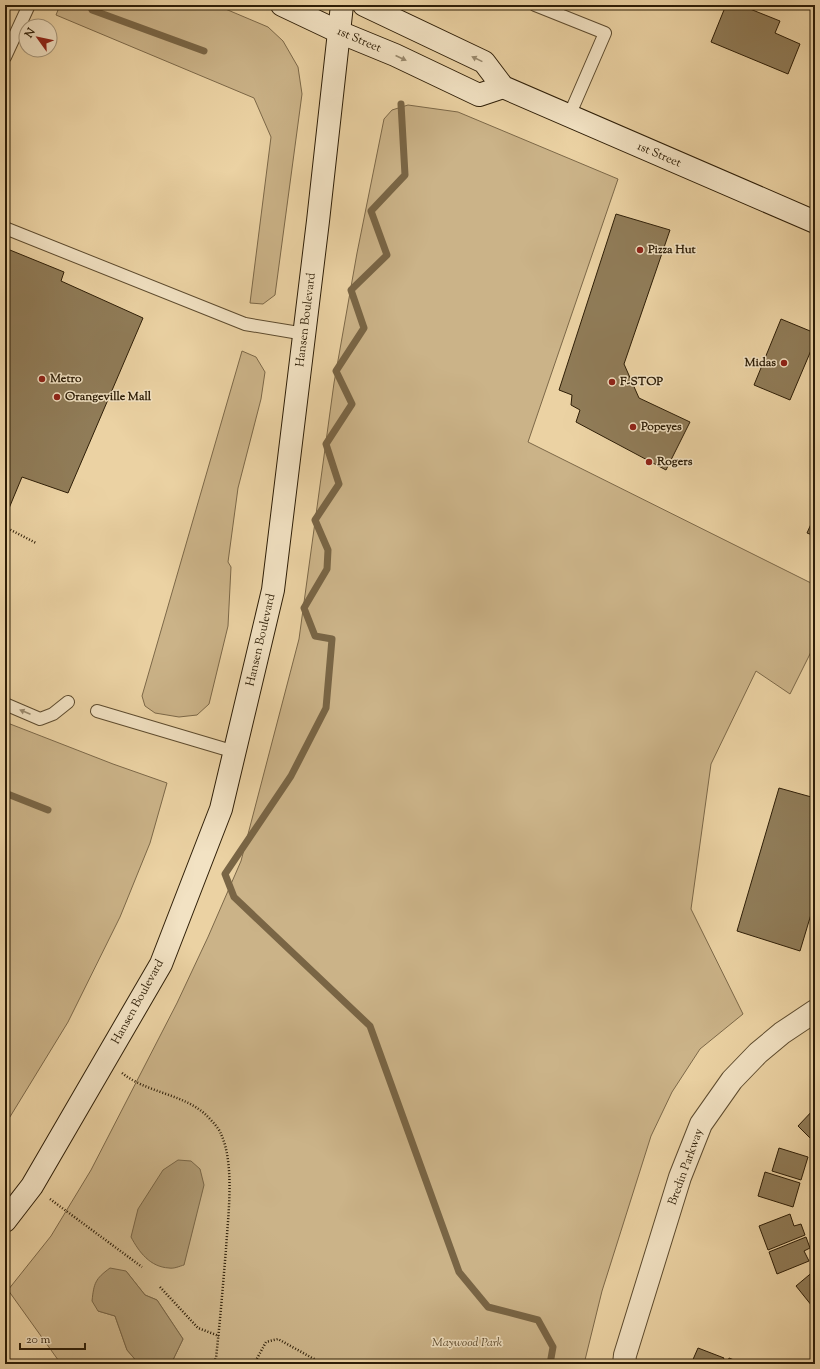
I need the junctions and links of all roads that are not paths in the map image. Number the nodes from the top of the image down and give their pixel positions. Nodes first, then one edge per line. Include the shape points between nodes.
1 (29, 5) edge
2 (282, 5) edge
3 (342, 5) edge
4 (364, 5) edge
5 (535, 5) edge
6 (339, 32) junction
7 (5, 57) edge
8 (503, 87) junction
9 (569, 116) junction
10 (815, 222) edge
11 (5, 228) edge
12 (304, 334) junction
13 (68, 702) dead end
14 (5, 704) edge
15 (97, 711) dead end
16 (235, 752) junction
17 (815, 1010) edge
18 (5, 1221) edge
19 (624, 1364) edge

1 - 7 lane
2 - 6 street, 1st Street
3 - 6 street, Hansen Boulevard
8 -> 4 street, 1st Street via 484,62
5 - 9 lane via 605,33
6 -> 8 street, 1st Street via 395,55 479,95
6 - 12 street, Hansen Boulevard
8 - 9 street, 1st Street
9 - 10 street, 1st Street
11 - 12 lane via 245,324
12 - 16 street, Hansen Boulevard via 273,590
13 -> 14 lane via 53,714 40,719
15 - 16 lane
16 - 18 street, Hansen Boulevard via 221,809 161,964 32,1186
17 - 19 street, Bredin Parkway via 758,1053 732,1080 701,1124 680,1177 624,1355

